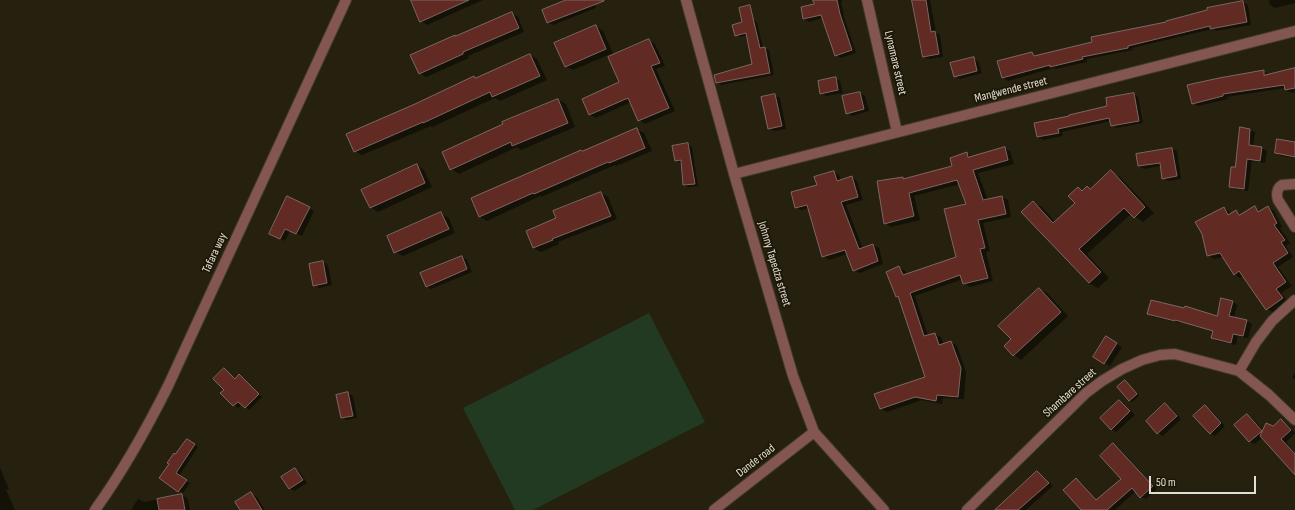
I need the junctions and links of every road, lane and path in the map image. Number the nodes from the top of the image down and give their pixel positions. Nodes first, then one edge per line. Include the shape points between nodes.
1 (346, 0) edge
2 (686, 0) edge
3 (866, 0) edge
4 (1295, 31) edge
5 (897, 132) junction
6 (734, 174) junction
7 (1295, 184) edge
8 (1295, 227) edge
9 (1295, 300) edge
10 (1239, 371) junction
11 (1295, 420) edge
12 (814, 432) junction
13 (95, 510) edge
14 (714, 510) edge
15 (884, 510) edge
16 (967, 510) edge

1 - 13 street, Tafara way via 165,393 130,458
2 - 6 street, Johnny Tapedza street
3 - 5 street, Lynamare street
4 - 5 street, Mangwende street
5 - 6 street, Mangwende street
6 - 12 street, Johnny Tapedza street via 793,376
7 - 8 street via 1282,184 1277,195
9 - 10 street via 1272,321
10 - 11 street, Shambare street
10 - 16 street, Shambare street via 1175,354 1142,360 1122,369 1086,393
12 - 14 street, Dande road
12 - 15 street, Johnny Tapedza street

